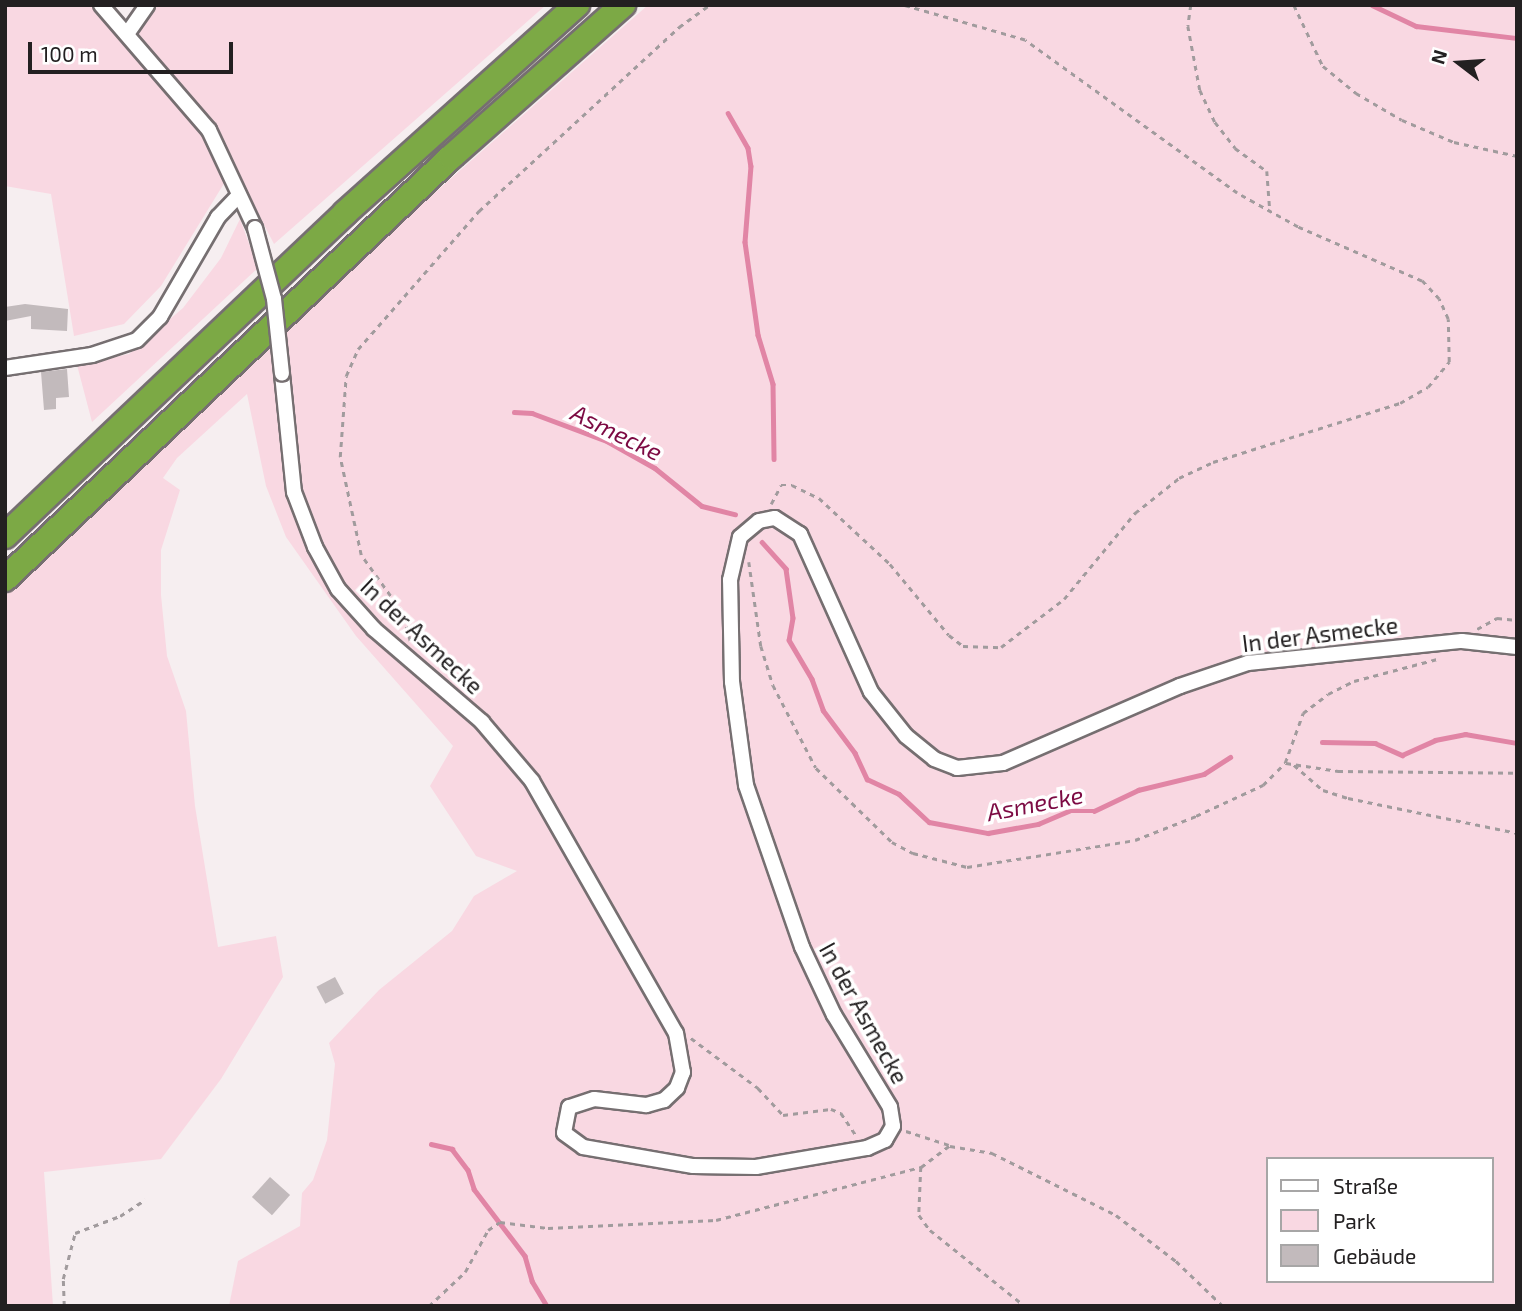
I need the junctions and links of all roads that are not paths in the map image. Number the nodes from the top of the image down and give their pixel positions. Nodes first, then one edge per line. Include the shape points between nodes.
1 (102, 5) edge
2 (147, 5) edge
3 (577, 5) edge
4 (623, 5) edge
5 (127, 34) junction
6 (239, 195) junction
7 (5, 368) edge
8 (5, 536) edge
9 (5, 579) edge
10 (1517, 647) edge

1 - 5 street, In der Asmecke
2 - 5 street
3 - 8 highway via 345,214
4 - 9 highway via 451,157
5 - 6 street, In der Asmecke via 209,130
6 - 7 street via 218,217 160,317 137,340 110,352
6 - 10 street, In der Asmecke, bridge via 255,228 274,299 294,492 315,547 338,589 411,662 482,722 532,781 676,1033 683,1072 672,1095 646,1105 594,1099 575,1102 563,1119 568,1139 583,1147 727,1168 867,1148 885,1140 892,1126 890,1107 834,1015 802,947 746,785 732,682 730,580 740,537 766,518 792,526 807,545 858,666 891,721 921,750 957,768 1003,763 1248,663 1462,641

